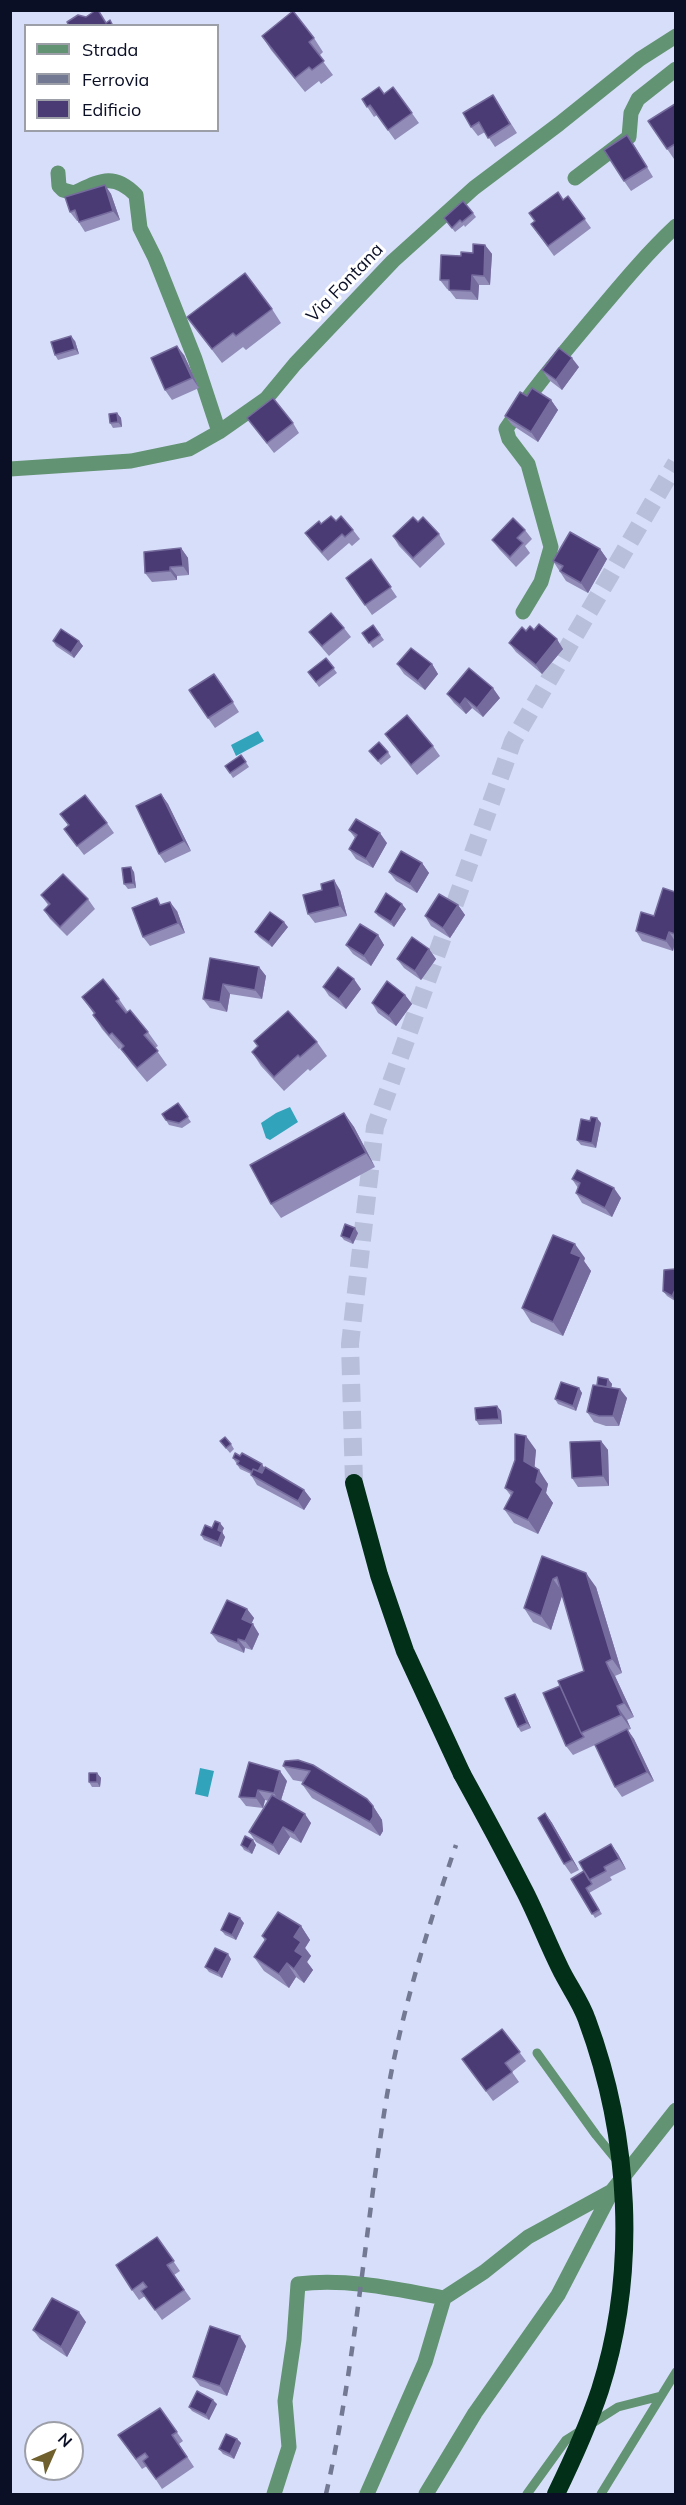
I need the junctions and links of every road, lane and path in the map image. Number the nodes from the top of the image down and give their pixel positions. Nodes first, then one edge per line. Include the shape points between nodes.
1 (675, 36) edge
2 (675, 69) edge
3 (58, 173) dead end
4 (575, 178) dead end
5 (675, 226) edge
6 (219, 432) junction
7 (10, 469) edge
8 (523, 612) dead end
9 (354, 1483) tunnel mouth
10 (537, 2053) dead end
11 (675, 2110) edge
12 (627, 2173) junction
13 (612, 2191) junction
14 (444, 2298) junction
15 (675, 2372) edge
16 (661, 2396) junction
17 (274, 2494) edge
18 (367, 2494) edge
19 (426, 2494) edge
20 (527, 2494) edge
21 (556, 2494) edge
22 (601, 2494) edge

1 - 6 street, Via Fontana via 474,188 377,277 266,399
2 - 4 street via 638,99 631,113 629,137
3 - 6 street via 59,186 68,193 108,180 119,182 136,195 140,228 191,350
5 - 8 street via 651,249 525,400 506,429 528,464 550,547 542,582
6 - 7 street, Via Fontana via 189,449 131,461
9 - 21 highway, bridge via 405,1651 462,1773 587,2018 608,2086 625,2205 617,2315 600,2391
10 - 12 lane
11 - 12 street
12 - 13 street
13 - 14 street via 528,2237
13 - 19 street via 558,2295 475,2413
14 - 17 street via 343,2282 298,2284 285,2401 289,2447
14 - 18 street via 424,2362
15 - 16 lane
16 - 20 lane via 618,2407 566,2440
16 - 22 lane

